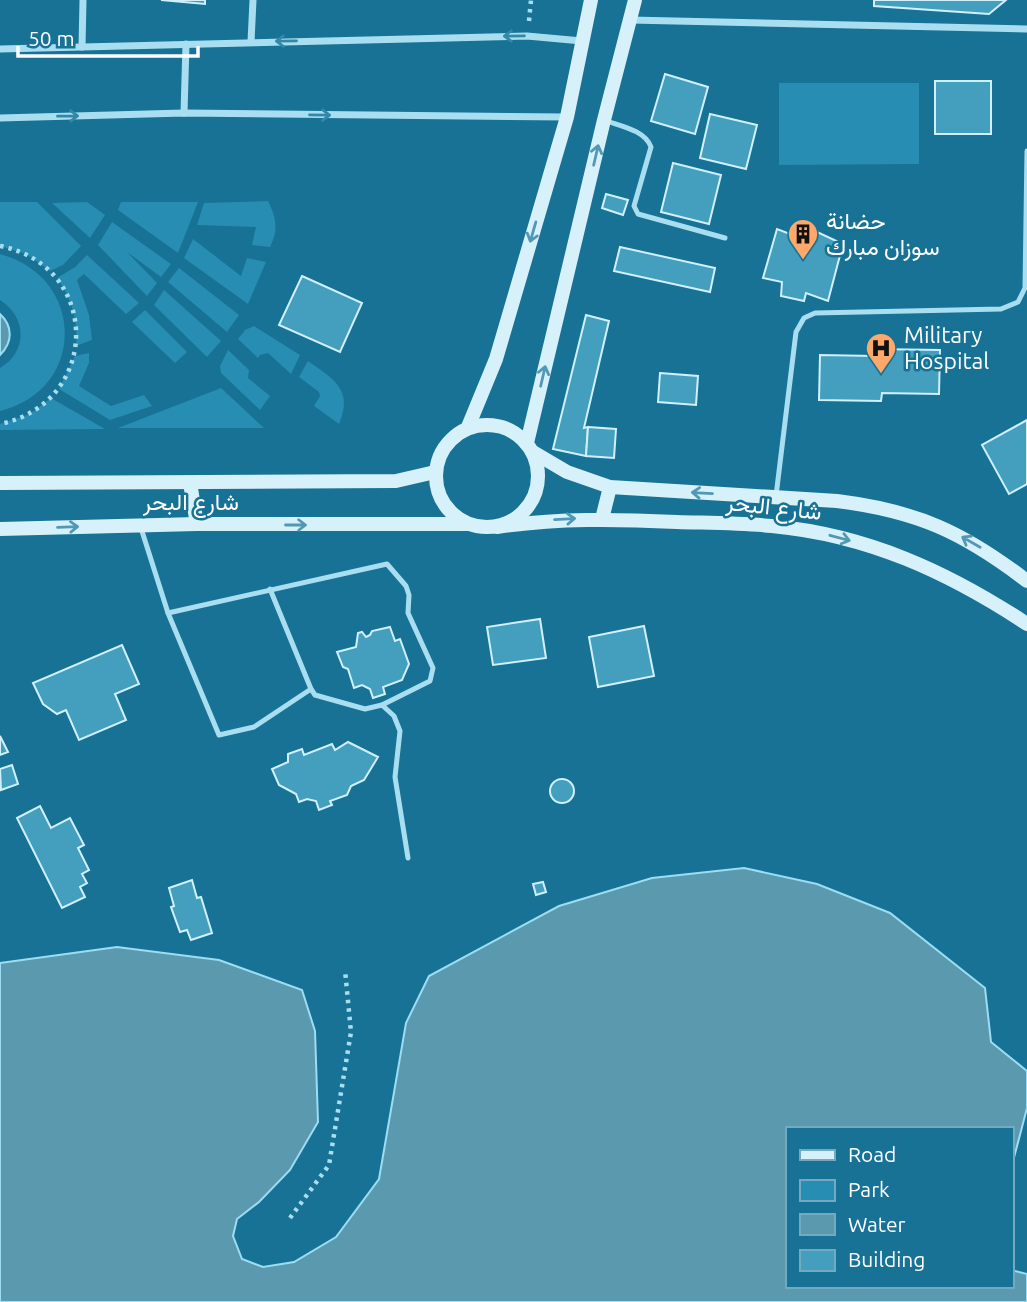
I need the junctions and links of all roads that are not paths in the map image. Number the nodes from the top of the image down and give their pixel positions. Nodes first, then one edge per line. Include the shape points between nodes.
1 (83, 0) edge
2 (253, 0) edge
3 (591, 0) edge
4 (635, 0) edge
5 (631, 20) junction
6 (1027, 29) edge
7 (582, 41) junction
8 (251, 42) junction
9 (186, 44) junction
10 (82, 47) junction
11 (0, 49) edge
12 (184, 113) junction
13 (567, 117) junction
14 (0, 118) edge
15 (604, 120) junction
16 (1027, 151) edge
17 (725, 238) dead end
18 (468, 427) junction
19 (530, 447) junction
20 (435, 472) junction
21 (0, 484) edge
22 (190, 484) junction
23 (610, 487) junction
24 (776, 497) junction
25 (602, 519) junction
26 (197, 524) junction
27 (467, 524) junction
28 (140, 525) junction
29 (497, 527) junction
30 (0, 529) edge
31 (1027, 581) edge
32 (270, 589) junction
33 (168, 613) junction
34 (1027, 624) edge
35 (311, 689) junction
36 (382, 705) junction
37 (408, 858) dead end

1 - 10 street
2 - 8 street
3 - 7 main road
4 - 5 main road
5 - 6 street
5 - 15 main road
7 -> 8 street via 527,36
7 - 13 main road
8 - 9 street
9 - 10 street
9 - 12 street
10 - 11 street
12 -> 13 street
14 -> 12 street
13 -> 18 main road via 496,359
15 - 17 lane via 648,139 651,147 635,206 638,214
19 -> 15 main road
16 - 24 lane via 1025,288 1018,302 1001,309 816,313 804,318 796,332
18 - 19 main road via 490,424 510,430
18 - 20 main road via 440,453
19 - 23 main road, شارع البحر via 567,472
19 - 29 main road via 539,475 534,498 519,517
20 - 22 main road, شارع البحر via 396,481
20 - 27 main road via 438,494 449,512
21 - 22 main road, شارع البحر
22 - 26 main road
24 -> 23 main road, شارع البحر
23 - 25 main road
31 -> 24 main road, شارع البحر via 973,542 908,514
29 -> 25 main road, شارع البحر
25 -> 34 main road, شارع البحر via 773,526 828,535 933,569
26 -> 27 main road, شارع البحر
26 - 28 main road, شارع البحر
27 - 29 main road
30 -> 28 main road, شارع البحر
28 - 33 lane
32 - 33 lane
32 - 35 lane
32 - 36 lane via 387,564 406,586 408,613 433,668 430,681
33 - 35 lane via 219,735 254,727
35 - 36 lane via 315,695 365,709
36 - 37 lane via 394,716 400,731 396,777

